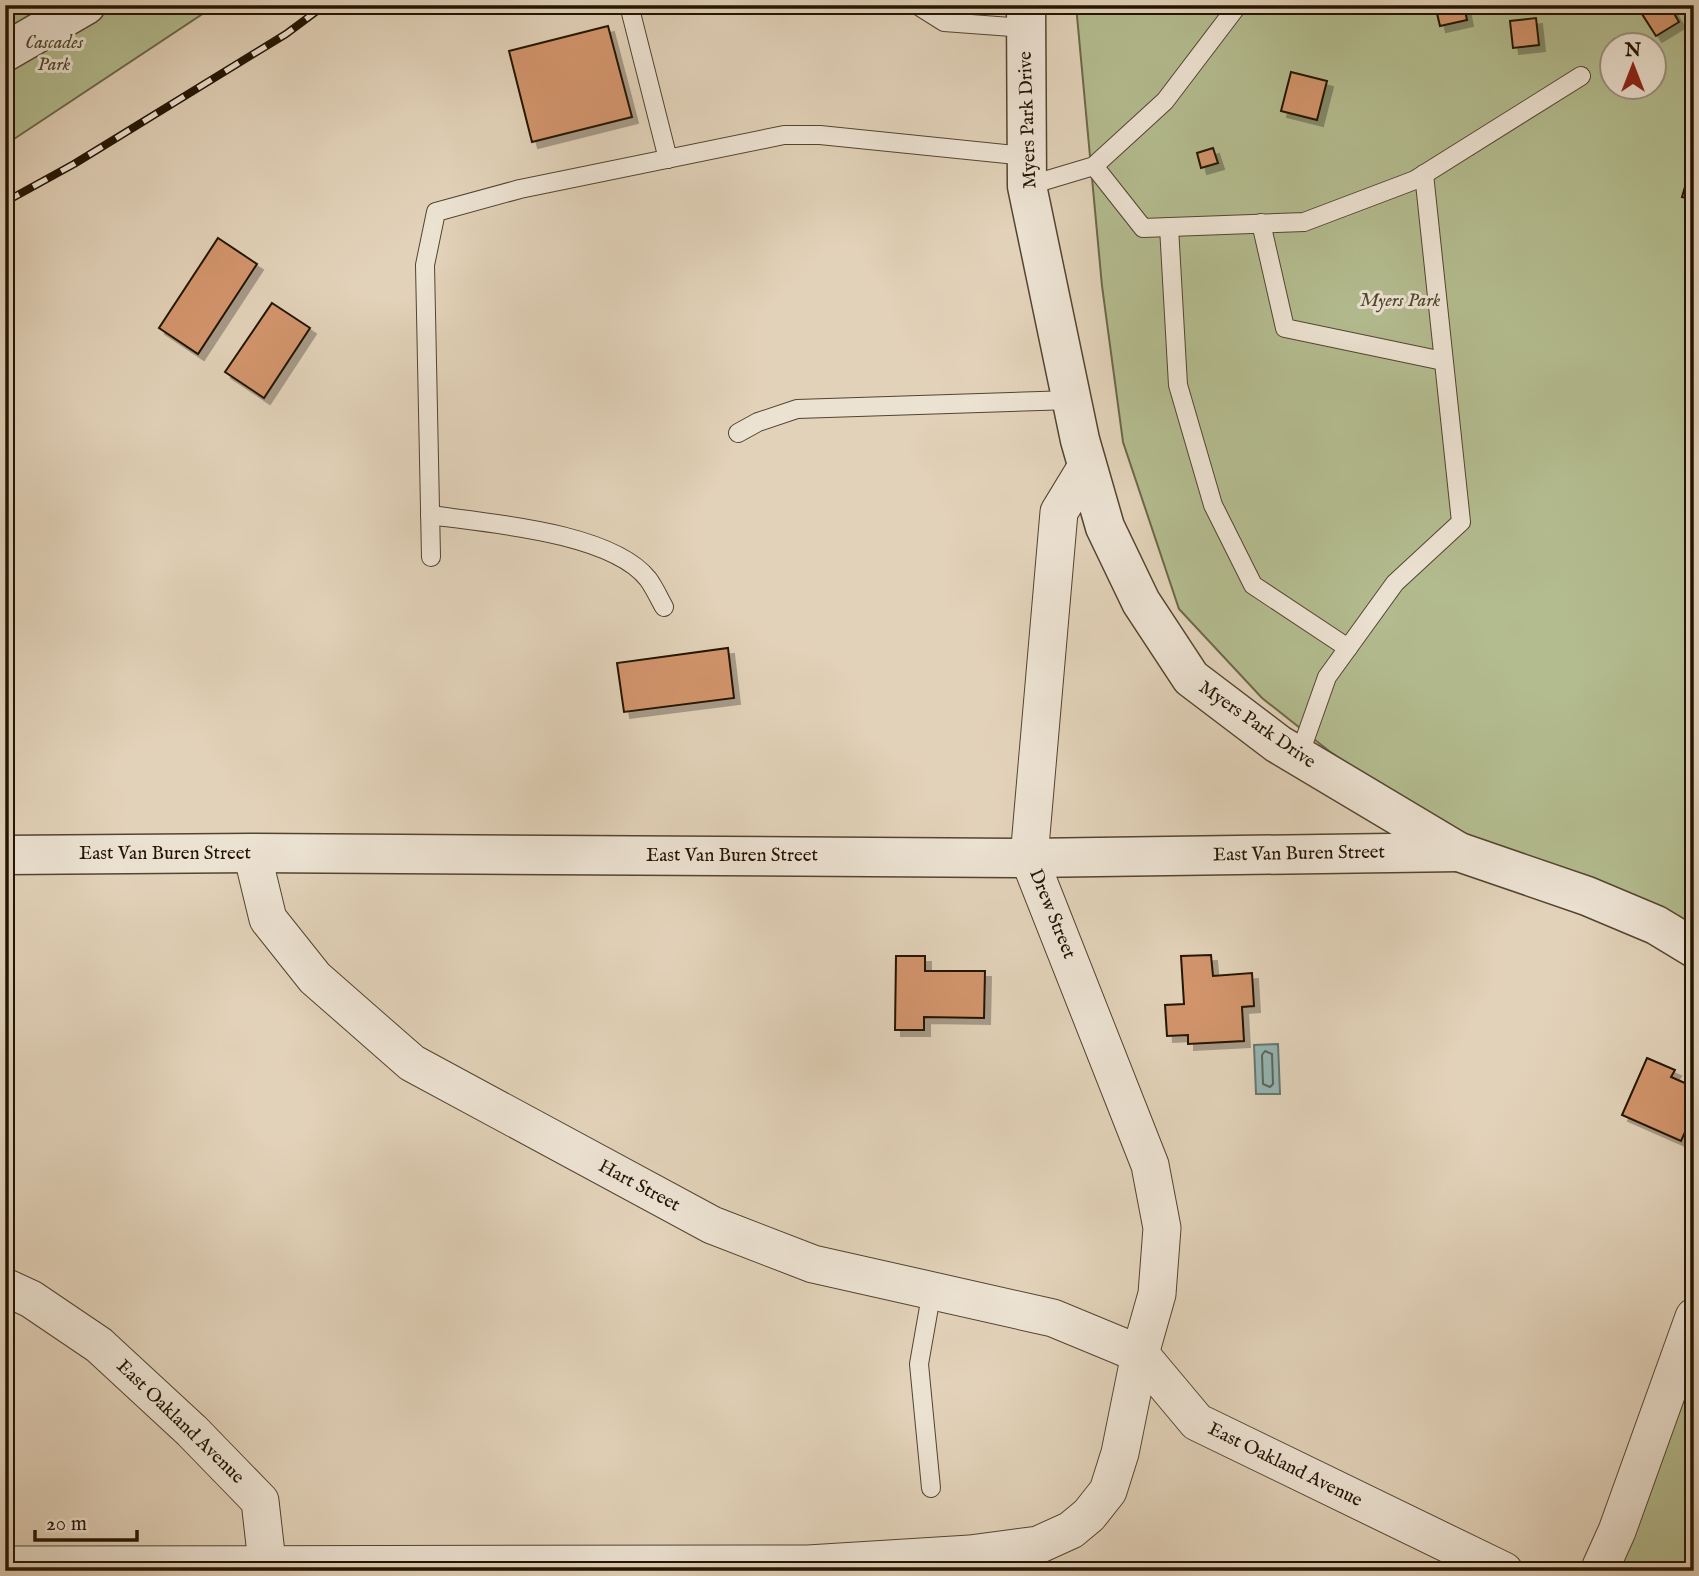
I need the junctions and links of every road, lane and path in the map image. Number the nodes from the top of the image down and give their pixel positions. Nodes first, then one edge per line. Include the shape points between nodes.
1 (86, 5) edge
2 (629, 5) edge
3 (917, 5) edge
4 (1238, 5) edge
5 (1026, 17) edge
6 (5, 52) edge
7 (1581, 76) dead end
8 (668, 159) junction
9 (1094, 166) junction
10 (1026, 171) junction
11 (1424, 174) junction
12 (1261, 223) junction
13 (1169, 227) junction
14 (1443, 361) junction
15 (1072, 400) junction
16 (738, 433) dead end
17 (1087, 466) junction
18 (430, 515) junction
19 (431, 557) dead end
20 (664, 607) dead end
21 (1348, 648) junction
22 (1299, 756) junction
23 (1459, 852) junction
24 (252, 853) junction
25 (5, 855) edge
26 (1029, 858) junction
27 (1694, 948) edge
28 (5, 1287) edge
29 (932, 1290) junction
30 (1694, 1317) edge
31 (1140, 1354) junction
32 (931, 1488) dead end
33 (5, 1565) edge
34 (268, 1568) edge
35 (527, 1568) edge
36 (1504, 1571) edge
37 (1599, 1571) edge

1 - 6 street
2 - 8 lane
3 - 5 lane via 944,22
4 - 9 lane via 1166,101
5 - 10 street, Myers Park Drive
7 - 11 lane
8 - 10 lane via 784,135 820,135
8 - 18 lane via 436,212 425,265
9 - 10 lane
9 - 13 lane via 1143,228
10 - 15 street, Myers Park Drive
11 - 12 lane via 1304,222
11 - 14 lane
12 - 13 lane
12 - 14 lane via 1285,328
13 - 21 lane via 1178,385 1213,505 1253,584
14 - 21 lane via 1461,522 1395,583
15 - 16 lane via 797,410
15 - 17 street, Myers Park Drive
17 - 22 street, Myers Park Drive via 1111,539 1141,602 1191,678
17 - 26 street, Drew Street via 1059,512
18 - 19 lane
18 - 20 lane via 523,528 600,546 647,577
21 - 22 lane via 1327,677
22 - 23 street, Myers Park Drive
23 - 26 street, East Van Buren Street
23 - 27 street, Myers Park Drive via 1587,896 1656,925
24 - 25 street, East Van Buren Street
24 - 26 street, East Van Buren Street
24 - 29 street, Hart Street via 268,919 315,978 412,1063 712,1226 813,1264
26 - 31 street, Drew Street via 1150,1165 1162,1228 1157,1294
28 - 34 street, East Oakland Avenue via 100,1345 260,1501
29 - 31 street, Hart Street via 1053,1318
29 - 32 lane via 919,1364
30 - 37 street
31 - 35 street via 1108,1490 1071,1530 1038,1545 808,1564
31 - 36 street, East Oakland Avenue via 1197,1422
33 - 34 street
34 - 35 street

